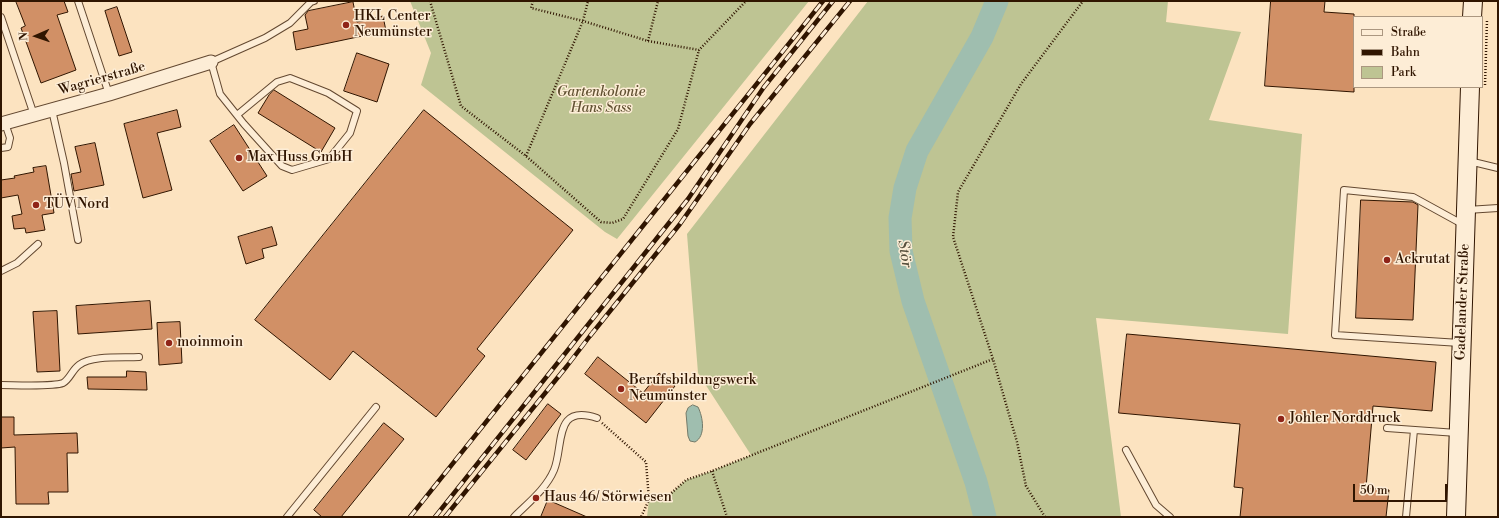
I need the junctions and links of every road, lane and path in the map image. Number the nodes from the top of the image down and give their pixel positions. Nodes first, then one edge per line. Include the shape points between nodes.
1 (78, 1) edge
2 (314, 1) edge
3 (430, 1) edge
4 (533, 1) edge
5 (588, 1) edge
6 (658, 1) edge
7 (746, 1) edge
8 (1083, 1) edge
9 (1473, 1) edge
10 (1472, 16) edge
11 (1, 17) edge
12 (583, 21) junction
13 (648, 41) junction
14 (698, 50) junction
15 (211, 62) junction
16 (1470, 88) edge
17 (109, 94) junction
18 (52, 110) junction
19 (34, 115) junction
20 (237, 115) junction
21 (3, 123) edge
22 (1, 148) edge
23 (526, 156) junction
24 (1467, 160) junction
25 (1498, 168) edge
26 (1498, 208) edge
27 (1465, 218) junction
28 (78, 240) dead end
29 (38, 244) dead end
30 (1, 271) edge
31 (1461, 343) junction
32 (139, 357) dead end
33 (993, 359) junction
34 (1, 385) edge
35 (376, 407) dead end
36 (598, 418) joint
37 (1387, 428) dead end
38 (1414, 430) junction
39 (1458, 433) junction
40 (1126, 450) dead end
41 (712, 471) junction
42 (649, 500) junction
43 (287, 517) edge
44 (514, 517) edge
45 (641, 517) edge
46 (727, 517) edge
47 (1045, 517) edge
48 (1170, 517) edge
49 (1406, 517) edge
50 (1456, 517) edge

1 - 17 lane
2 - 15 lane via 290,23 265,38
3 - 23 path via 461,106
4 - 12 path via 531,8
5 - 12 path
6 - 13 path
7 - 14 path
8 - 33 path via 1021,84 958,192 953,236
9 - 10 street
11 - 19 lane
12 - 13 path
12 - 23 path
13 - 14 path
14 - 23 path via 678,129 623,219 612,223 601,222
15 - 17 street, Wagrierstraße
15 - 20 lane via 220,94
16 - 24 street, Gadelander Straße
17 - 18 street, Wagrierstraße
18 - 19 street, Wagrierstraße
18 - 28 lane
19 - 21 street, Wagrierstraße
20 - 20 lane via 282,166 292,170 329,159 350,133 357,111 328,93 290,78 277,82
21 - 22 lane via 10,138 8,147
24 - 25 lane
24 - 27 street, Gadelander Straße
26 - 27 lane
27 - 31 street, Gadelander Straße
27 - 31 lane via 1413,197 1344,190 1335,335
29 - 30 lane via 17,263
31 - 39 street, Gadelander Straße
32 - 34 lane via 86,361 78,366 69,378 53,385
33 - 41 path
33 - 47 path via 1017,442 1026,486
35 - 43 lane
36 - 42 path via 646,462
36 - 44 lane via 587,414 568,420 562,429 554,469 546,484
37 - 38 lane
38 - 39 lane
38 - 49 lane
39 - 50 street, Gadelander Straße
40 - 48 lane via 1156,505
41 - 42 path via 686,480 668,496
41 - 46 path
42 - 45 path

